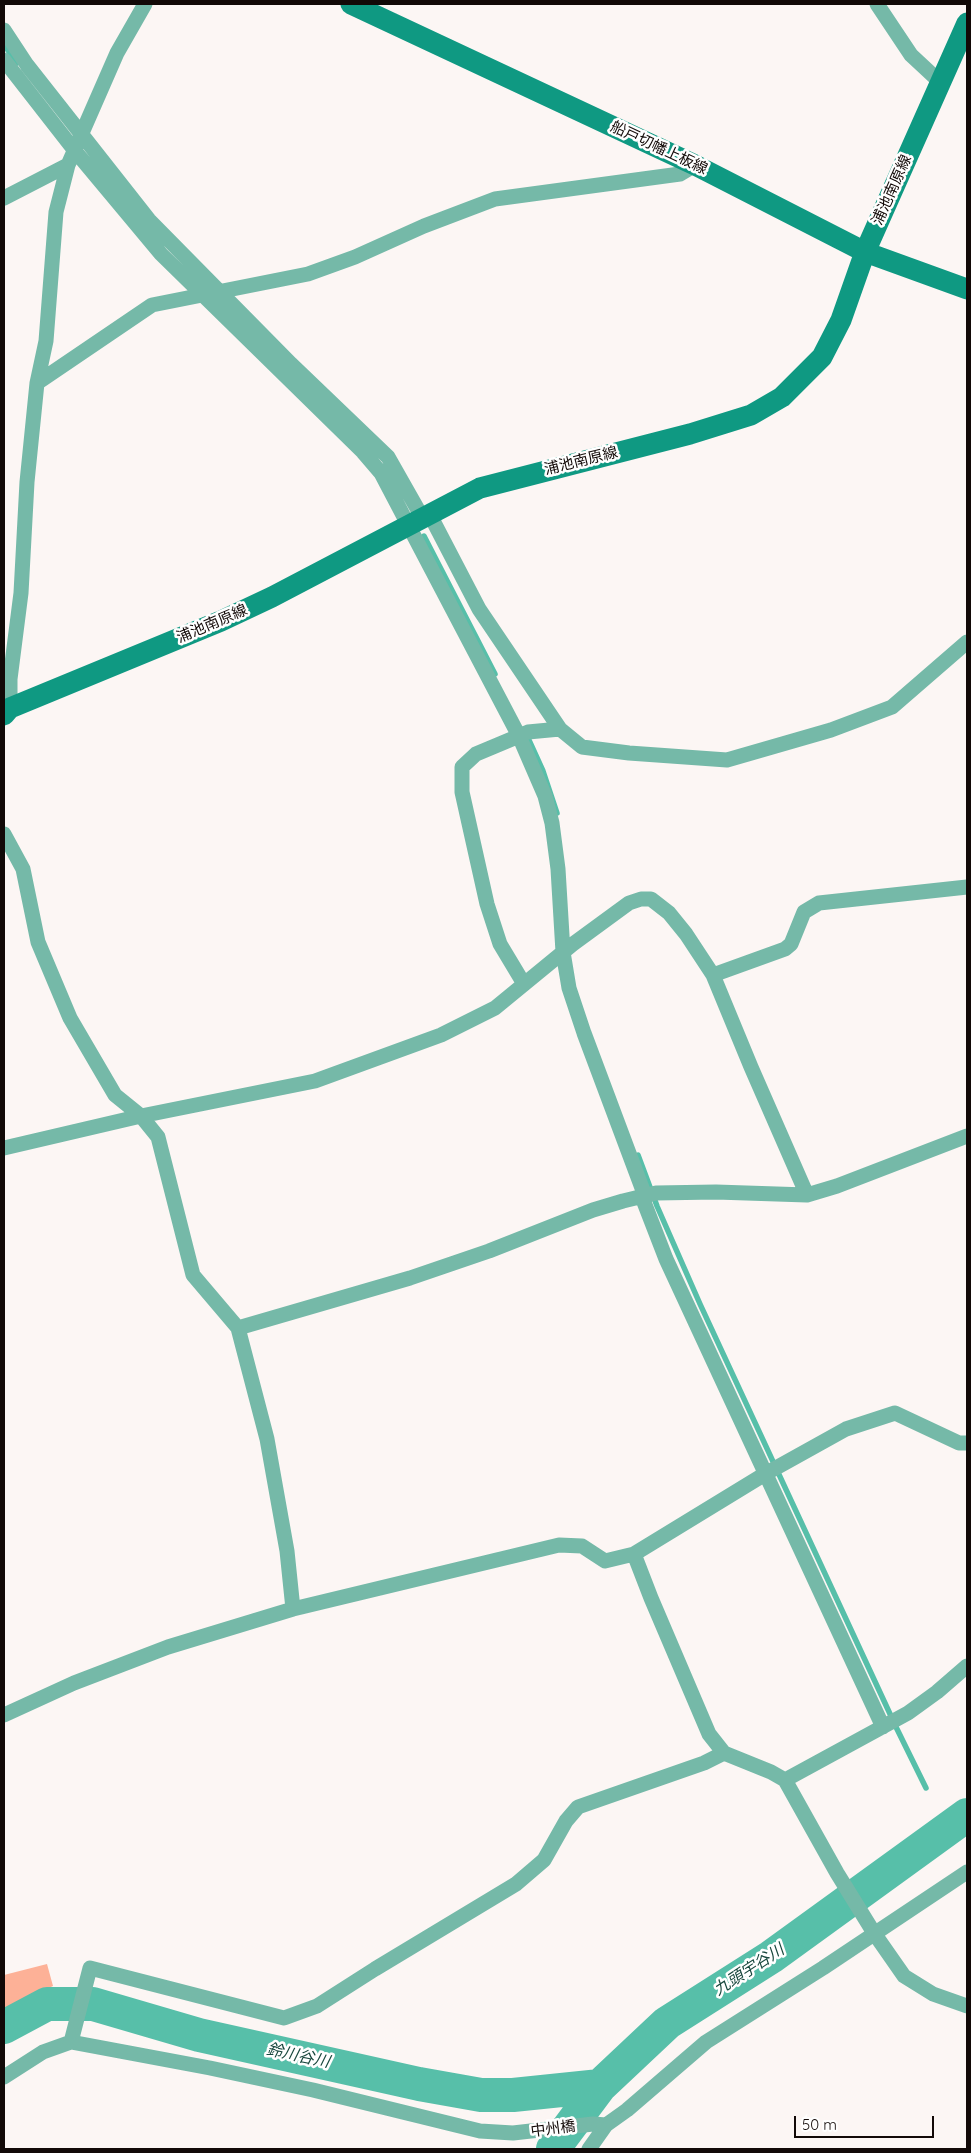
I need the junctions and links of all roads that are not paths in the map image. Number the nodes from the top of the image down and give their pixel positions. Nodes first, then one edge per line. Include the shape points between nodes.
1 (145, 4) edge
2 (351, 4) edge
3 (876, 4) edge
4 (967, 23) edge
5 (4, 30) edge
6 (4, 60) edge
7 (940, 82) junction
8 (79, 143) junction
9 (68, 165) junction
10 (695, 165) junction
11 (4, 198) edge
12 (865, 252) junction
13 (967, 289) edge
14 (210, 293) junction
15 (37, 383) junction
16 (420, 518) junction
17 (967, 642) edge
18 (7, 711) edge
19 (560, 729) junction
20 (523, 734) junction
21 (4, 834) edge
22 (967, 887) edge
23 (568, 948) junction
24 (714, 975) junction
25 (524, 984) junction
26 (141, 1116) junction
27 (967, 1136) edge
28 (4, 1148) edge
29 (648, 1195) junction
30 (807, 1195) junction
31 (238, 1328) junction
32 (967, 1443) edge
33 (772, 1470) junction
34 (634, 1554) junction
35 (292, 1609) junction
36 (967, 1666) edge
37 (4, 1715) edge
38 (890, 1723) junction
39 (724, 1754) junction
40 (785, 1780) junction
41 (967, 1872) edge
42 (872, 1931) junction
43 (967, 2006) edge
44 (71, 2042) junction
45 (4, 2077) edge
46 (600, 2124) junction
47 (588, 2149) edge

1 - 8 street via 117,53
2 - 10 main road, 船戸切幡上板線
3 - 7 street via 911,55
4 - 7 main road, 浦池南原線
5 - 8 street
6 - 8 street
7 - 12 main road, 浦池南原線
8 - 9 street
8 - 14 street via 138,229
9 - 11 street
9 - 15 street via 56,212 46,341
10 - 12 main road, 船戸切幡上板線
10 - 14 street via 680,174 495,199 308,274
12 - 13 main road, 船戸切幡上板線
12 - 16 main road, 浦池南原線 via 841,320 822,357 782,397 751,415 690,434 480,488
14 - 15 street via 152,305
14 - 16 street via 363,452
15 - 18 street via 21,593
16 - 18 main road, 浦池南原線 via 221,621
16 - 19 street
16 - 20 street
17 - 19 street via 892,707 831,730 727,760 582,746
19 - 20 street
20 - 23 street via 552,823
20 - 25 street via 476,754 462,767 462,792 487,904 500,944
21 - 26 street via 23,869 38,942 70,1018 115,1095
22 - 24 street via 819,903 804,912 791,944 785,950
23 - 24 street via 629,903 641,898 651,899 669,912
23 - 25 street
23 - 29 street via 569,988
24 - 30 street
25 - 26 street via 495,1008 441,1035 315,1080
26 - 28 street
26 - 31 street via 158,1137 193,1274
27 - 30 street
29 - 30 street via 716,1192
29 - 31 street via 593,1210 410,1278
29 - 33 street via 666,1259
31 - 35 street via 267,1439 287,1551
32 - 33 street via 959,1443 895,1413 846,1430
33 - 34 street
33 - 38 street
34 - 35 street via 605,1561 582,1546 558,1546
34 - 39 street via 709,1734
35 - 37 street via 168,1647 74,1683
36 - 38 street via 937,1692
38 - 40 street
39 - 40 street
39 - 44 street via 578,1807 566,1821 544,1860 516,1884 317,2006 284,2018 90,1968
40 - 42 street
41 - 42 street
42 - 43 street via 904,1976 933,1994
42 - 46 street via 823,1968 706,2042 627,2110
44 - 45 street via 43,2052
44 - 46 street, 中州橋 via 304,2088 480,2131 513,2134
46 - 47 street

